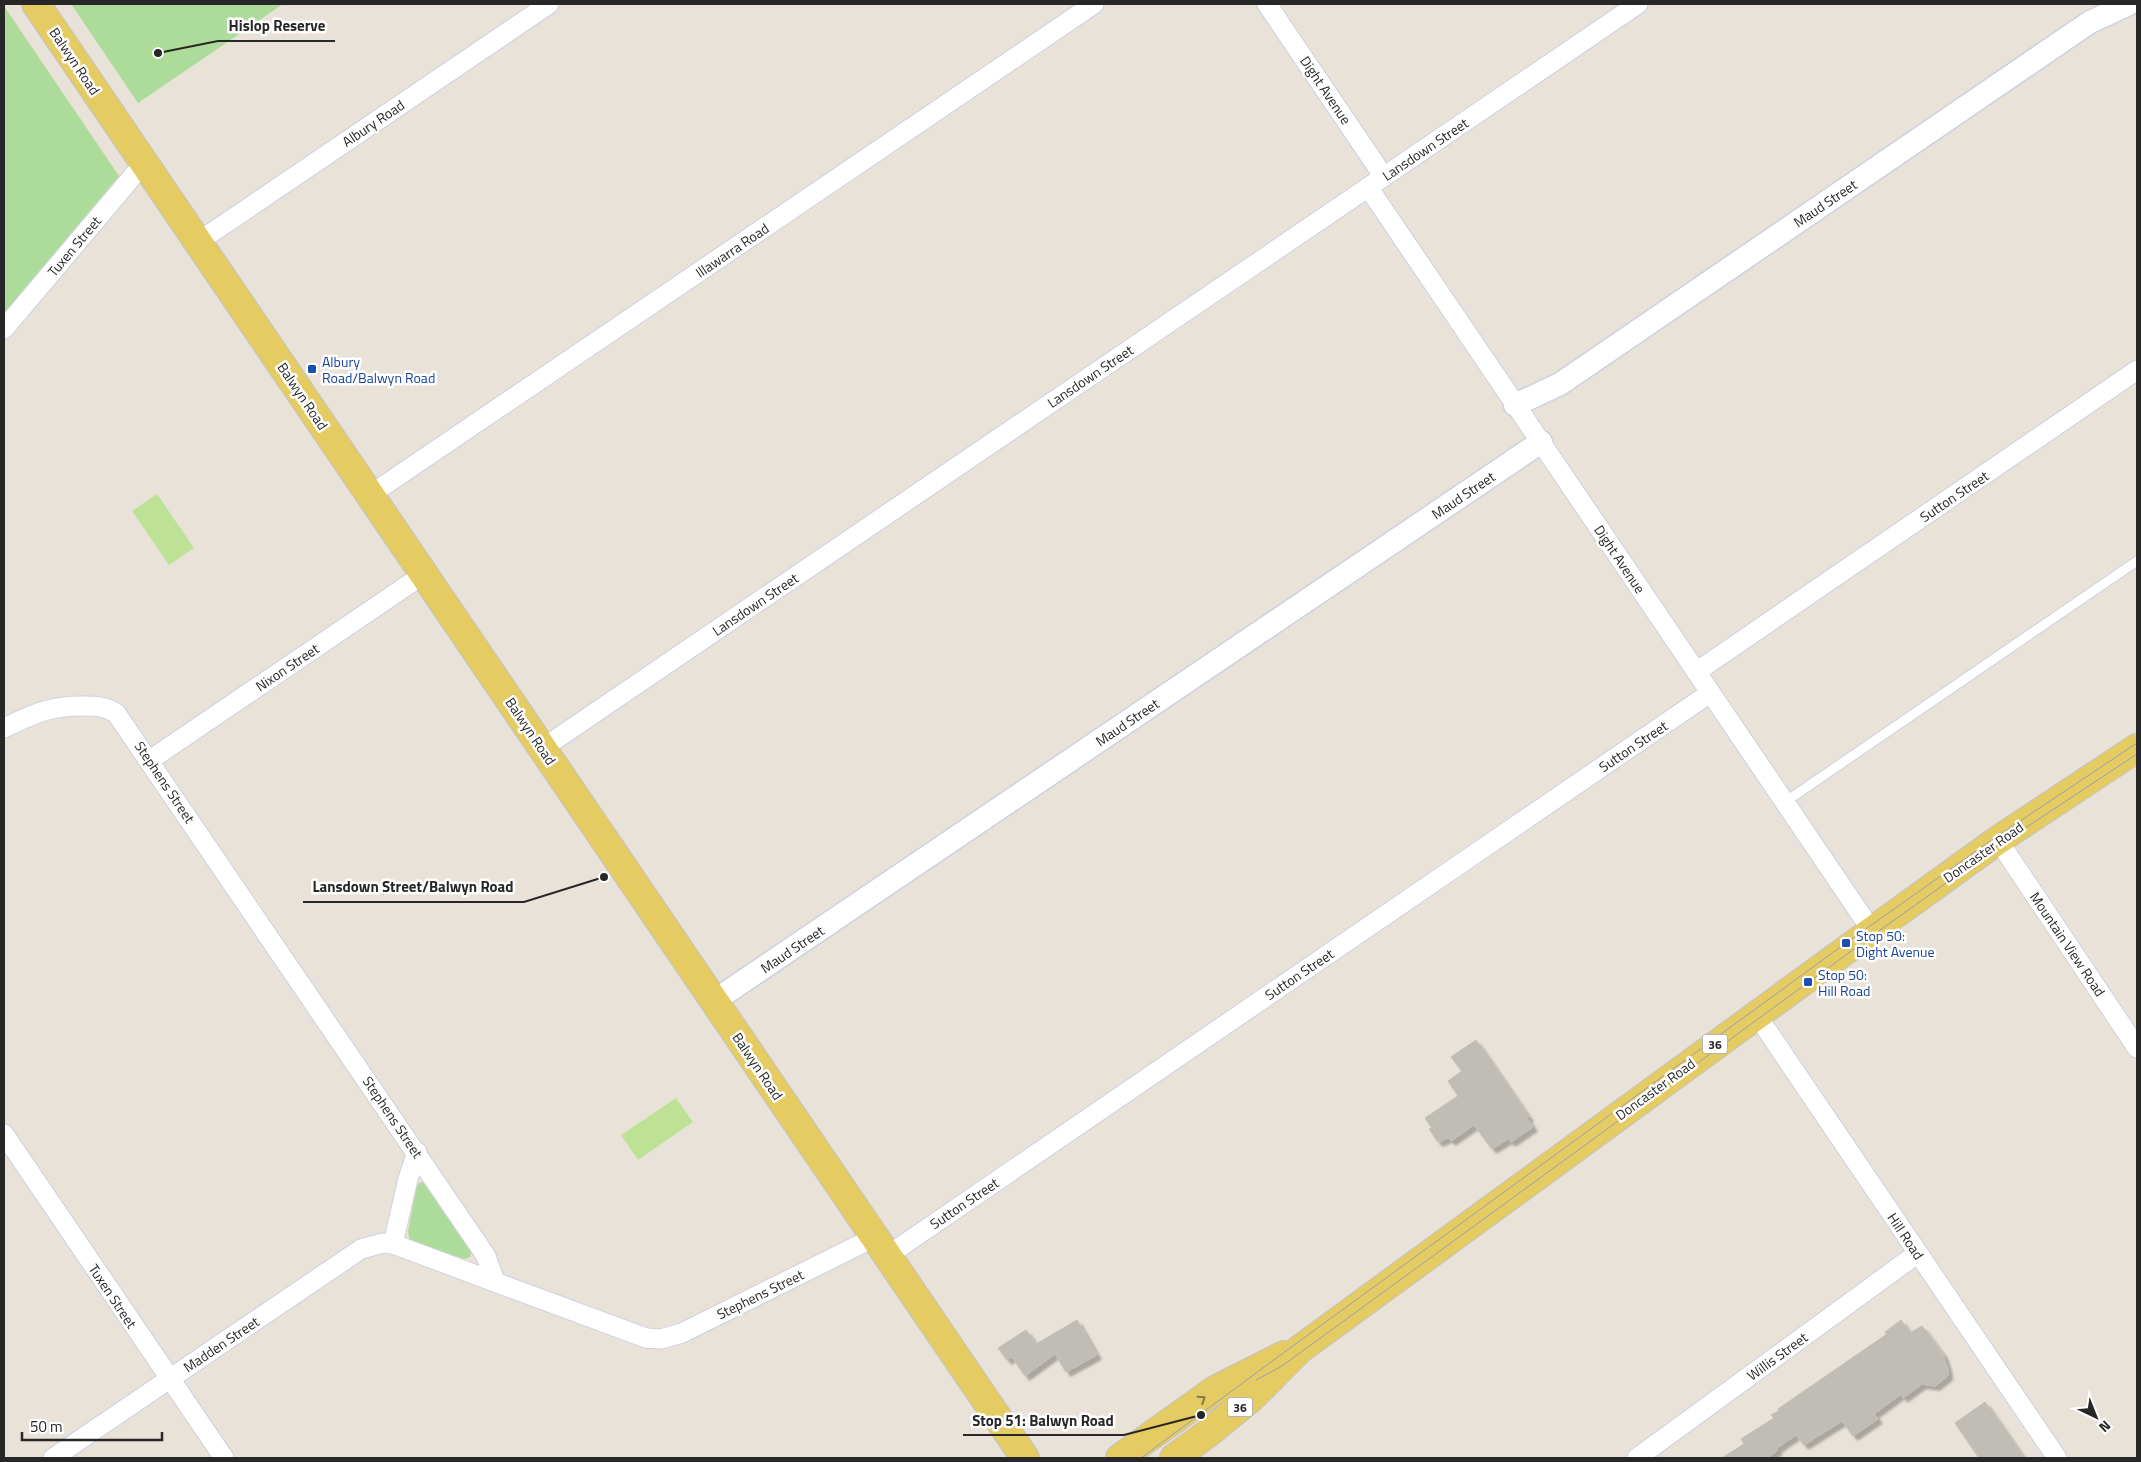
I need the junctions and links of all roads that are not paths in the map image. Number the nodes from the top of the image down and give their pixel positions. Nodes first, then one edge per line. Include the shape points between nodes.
1 (36, 4) edge
2 (549, 4) edge
3 (1094, 4) edge
4 (1267, 4) edge
5 (1638, 4) edge
6 (2109, 4) edge
7 (2129, 4) edge
8 (2090, 22) junction
9 (144, 163) junction
10 (1384, 177) junction
11 (1368, 187) junction
12 (198, 242) junction
13 (4, 330) edge
14 (2137, 370) edge
15 (1520, 412) junction
16 (1541, 442) junction
17 (370, 496) junction
18 (2137, 561) edge
19 (424, 574) junction
20 (1696, 672) junction
21 (1710, 693) junction
22 (4, 728) edge
23 (543, 748) junction
24 (2137, 748) edge
25 (150, 760) junction
26 (1785, 802) junction
27 (1998, 840) junction
28 (1872, 931) junction
29 (714, 1001) junction
30 (1756, 1014) junction
31 (2137, 1048) edge
32 (5, 1137) edge
33 (417, 1152) junction
34 (393, 1244) junction
35 (881, 1246) junction
36 (1918, 1253) junction
37 (495, 1282) junction
38 (1300, 1349) junction
39 (170, 1379) junction
40 (53, 1458) edge
41 (224, 1458) edge
42 (1025, 1458) edge
43 (1120, 1458) edge
44 (1174, 1458) edge
45 (1637, 1458) edge
46 (2057, 1458) edge

1 - 9 main road, Balwyn Road
2 - 12 street, Albury Road
3 - 17 street, Illawarra Road
4 - 10 street, Dight Avenue
5 - 10 street, Lansdown Street
6 - 8 street, Maud Street
7 - 8 street, Maud Street
8 - 15 street, Maud Street
9 - 12 main road, Balwyn Road
9 - 13 street, Tuxen Street
10 - 11 street, Lansdown Street
11 - 15 street, Dight Avenue
11 - 23 street, Lansdown Street
12 - 17 main road, Balwyn Road
14 - 20 street, Sutton Street
15 - 16 street, Dight Avenue
16 - 20 street, Dight Avenue
16 - 29 street, Maud Street
17 - 19 main road, Balwyn Road
18 - 26 lane
19 - 23 main road, Balwyn Road
19 - 25 street, Nixon Street
20 - 21 street, Dight Avenue
21 - 26 street, Dight Avenue
21 - 35 street, Sutton Street
22 - 25 street, Stephens Street via 56,707 102,707 116,713
23 - 29 main road, Balwyn Road
24 - 27 main road, Doncaster Road / 36
25 - 33 street, Stephens Street
26 - 28 street, Dight Avenue
27 - 28 main road, Doncaster Road / 36
27 - 31 street, Mountain View Road
28 - 30 main road, Doncaster Road / 36
29 - 35 main road, Balwyn Road
30 - 36 street, Hill Road
30 - 38 main road, Doncaster Road / 36
32 - 39 street, Tuxen Street
33 - 34 street
33 - 37 street, Stephens Street via 486,1256
34 - 37 street, Madden Street
34 - 39 street, Madden Street via 383,1243 361,1249
35 - 37 street, Stephens Street via 682,1333 661,1339 646,1338
35 - 42 main road, Balwyn Road
36 - 45 street, Willis Street
36 - 46 street, Hill Road
43 -> 38 main road, Doncaster Road / 36 via 1215,1390
38 - 44 main road, Doncaster Road / 36 via 1251,1398
39 - 40 street, Madden Street
39 - 41 street, Tuxen Street

